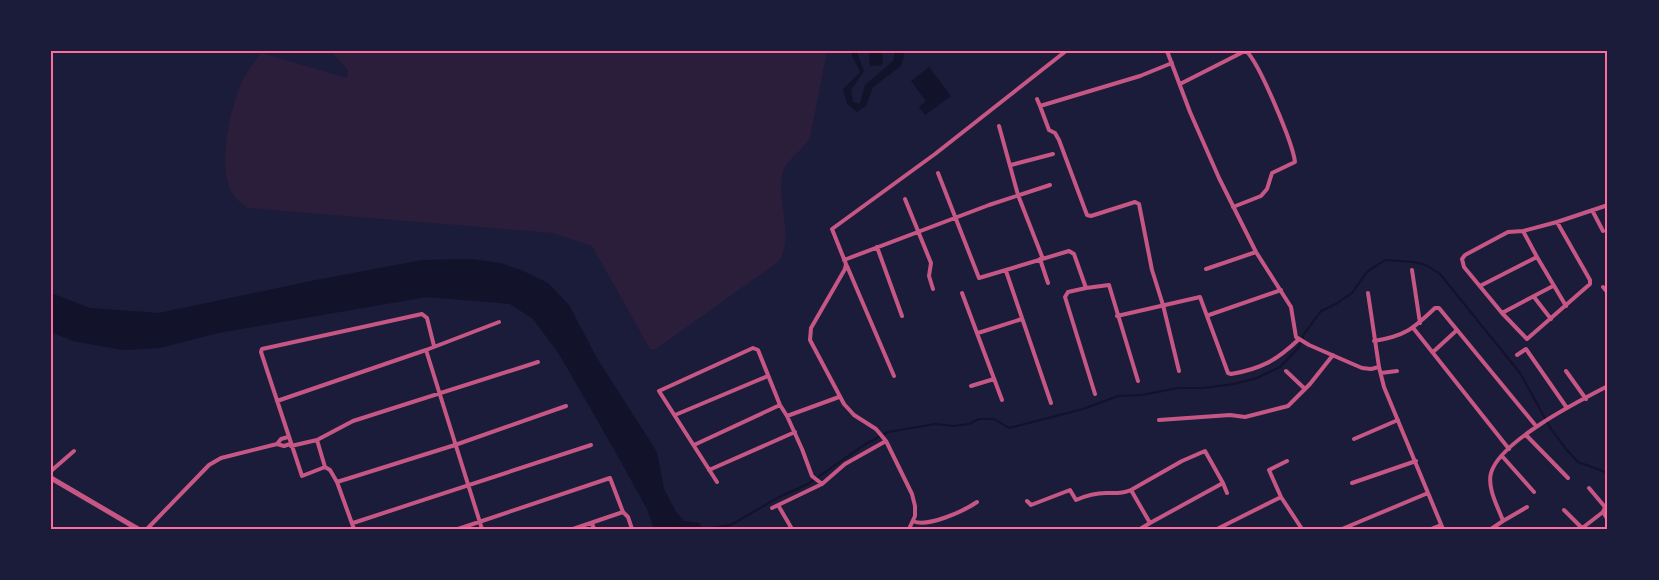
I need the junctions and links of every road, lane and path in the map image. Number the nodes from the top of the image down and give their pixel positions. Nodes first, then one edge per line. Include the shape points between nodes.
1 (1066, 51) edge
2 (1169, 51) edge
3 (1245, 51) edge
4 (1172, 63) junction
5 (1180, 84) junction
6 (1037, 99) dead end
7 (1040, 106) junction
8 (999, 126) dead end
9 (1053, 154) dead end
10 (1011, 165) junction
11 (938, 173) dead end
12 (1050, 185) dead end
13 (1018, 195) junction
14 (905, 199) dead end
15 (1608, 205) edge
16 (1233, 207) junction
17 (1592, 210) junction
18 (954, 217) junction
19 (1557, 222) junction
20 (918, 231) junction
21 (1523, 231) junction
22 (1603, 231) dead end
23 (877, 247) junction
24 (1256, 252) junction
25 (1536, 257) junction
26 (1042, 259) junction
27 (845, 262) junction
28 (1206, 268) dead end
29 (1412, 270) dead end
30 (1006, 271) junction
31 (1048, 283) dead end
32 (1480, 286) junction
33 (1553, 286) junction
34 (1603, 287) dead end
35 (1086, 288) junction
36 (933, 289) dead end
37 (1281, 290) junction
38 (962, 293) dead end
39 (1368, 293) dead end
40 (1608, 293) edge
41 (1534, 297) junction
42 (1163, 305) junction
43 (1566, 306) junction
44 (1502, 313) junction
45 (1209, 315) junction
46 (902, 316) dead end
47 (1117, 316) junction
48 (1022, 318) junction
49 (1551, 319) junction
50 (499, 322) dead end
51 (1420, 323) junction
52 (1414, 328) junction
53 (1457, 330) junction
54 (978, 333) junction
55 (1300, 341) junction
56 (1374, 341) junction
57 (434, 346) junction
58 (426, 350) junction
59 (1433, 352) junction
60 (1333, 355) junction
61 (1516, 355) dead end
62 (538, 363) dead end
63 (1379, 367) junction
64 (1179, 371) dead end
65 (1286, 371) dead end
66 (1397, 371) dead end
67 (1566, 371) dead end
68 (1381, 373) junction
69 (894, 375) dead end
70 (768, 376) junction
71 (994, 379) junction
72 (1138, 381) dead end
73 (971, 386) dead end
74 (1608, 386) edge
75 (1305, 389) junction
76 (440, 394) junction
77 (1095, 394) dead end
78 (839, 397) junction
79 (1586, 399) junction
80 (1002, 400) dead end
81 (277, 401) junction
82 (1051, 403) dead end
83 (780, 405) junction
84 (566, 406) dead end
85 (1567, 408) junction
86 (675, 416) junction
87 (788, 416) junction
88 (1159, 420) dead end
89 (1398, 420) junction
90 (1536, 426) junction
91 (795, 432) junction
92 (1526, 435) junction
93 (288, 437) junction
94 (885, 439) junction
95 (1354, 439) dead end
96 (317, 440) junction
97 (276, 444) junction
98 (291, 445) junction
99 (455, 445) junction
100 (591, 445) dead end
101 (694, 445) junction
102 (1509, 449) junction
103 (74, 451) dead end
104 (1501, 457) junction
105 (1287, 461) dead end
106 (1416, 461) junction
107 (325, 467) junction
108 (710, 470) junction
109 (51, 471) edge
110 (51, 478) edge
111 (1568, 478) dead end
112 (337, 482) junction
113 (717, 482) dead end
114 (1223, 483) junction
115 (1352, 483) dead end
116 (822, 484) junction
117 (468, 485) junction
118 (1589, 488) dead end
119 (1131, 490) junction
120 (1534, 492) dead end
121 (1227, 493) dead end
122 (1428, 493) junction
123 (1281, 497) junction
124 (1027, 501) dead end
125 (977, 502) dead end
126 (778, 505) junction
127 (1527, 507) dead end
128 (772, 508) dead end
129 (1564, 510) dead end
130 (623, 512) junction
131 (1603, 512) junction
132 (1608, 520) edge
133 (480, 521) junction
134 (913, 521) junction
135 (1503, 521) junction
136 (353, 523) junction
137 (592, 523) junction
138 (1150, 523) junction
139 (1442, 527) edge
140 (138, 529) edge
141 (147, 529) edge
142 (354, 529) edge
143 (458, 529) edge
144 (482, 529) edge
145 (573, 529) edge
146 (594, 529) edge
147 (632, 529) edge
148 (792, 529) edge
149 (909, 529) edge
150 (1140, 529) edge
151 (1217, 529) edge
152 (1302, 529) edge
153 (1342, 529) edge
154 (1431, 529) edge
155 (1491, 529) edge
156 (1581, 529) edge

1 - 27 street via 832,229
2 - 4 street
3 - 5 street
3 - 16 street via 1252,56 1263,79 1295,162 1272,173 1261,195
4 - 5 street
4 - 7 street
5 - 16 street
6 - 7 street
7 - 42 street via 1049,129 1059,140 1087,215 1138,203
8 - 10 street
9 - 10 street
10 - 13 street
11 - 18 street
12 - 13 street
13 - 18 street
13 - 26 street
14 - 20 street
15 - 17 street
16 - 24 street
17 - 19 street
17 - 22 street
18 - 20 street
18 - 30 street via 978,278
19 - 21 street
19 - 43 street via 1590,280
20 - 23 street
20 - 36 street via 931,263
21 - 25 street
21 - 32 street via 1508,232 1465,255 1462,264
23 - 27 street
23 - 46 street
24 - 28 street
24 - 37 street
25 - 32 street
25 - 33 street
26 - 30 street
26 - 31 street
26 - 35 street via 1072,252
27 - 69 street
27 - 78 street via 843,276 809,336
29 - 51 street
30 - 48 street
32 - 44 street
33 - 41 street
33 - 43 street
34 - 40 street
35 - 47 street via 1109,285
35 - 77 street via 1068,292 1065,297
37 - 45 street
37 - 55 street via 1291,307
38 - 54 street
39 - 56 street
41 - 44 street
41 - 49 street
42 - 45 street via 1200,297
42 - 47 street
42 - 64 street
43 - 49 street
44 - 49 street via 1527,339
45 - 55 street via 1230,374 1264,365
47 - 72 street
48 - 54 street
48 - 82 street
50 - 57 street
51 - 52 street
51 - 53 street via 1438,308
52 - 56 street
52 - 59 street
53 - 59 street
53 - 90 street
54 - 71 street
55 - 60 street
56 - 63 street
57 - 58 street
57 - 81 street via 427,318 422,314 264,348 261,352
58 - 76 street
58 - 81 street
59 - 102 street
60 - 63 street via 1362,368
60 - 75 street
61 - 85 street via 1526,349
62 - 76 street
63 - 68 street
65 - 75 street
66 - 68 street
67 - 79 street
68 - 89 street
70 - 83 street
70 - 86 street
70 - 86 street via 758,350 753,348 660,390
71 - 73 street
71 - 80 street
74 - 79 street
75 - 88 street via 1292,404 1254,416
76 - 96 street via 353,421
76 - 99 street
78 - 87 street
78 - 94 street via 854,415
79 - 85 street
81 - 93 street
83 - 87 street
83 - 101 street
84 - 99 street
85 - 90 street
86 - 101 street
87 - 91 street
89 - 95 street
89 - 106 street
90 - 92 street
91 - 108 street
91 - 116 street via 812,476
92 - 102 street
92 - 111 street
93 - 97 street
93 - 98 street
94 - 116 street
94 - 134 street via 912,494 916,510
96 - 98 street
96 - 107 street
97 - 98 street
97 - 141 street via 221,458 209,465
98 - 107 street via 302,476
99 - 112 street
99 - 117 street
100 - 117 street
101 - 108 street
102 - 104 street
103 - 109 street
104 - 120 street
104 - 135 street via 1491,474 1491,488
105 - 123 street via 1269,470
106 - 115 street
106 - 122 street
107 - 112 street
108 - 113 street
110 - 140 street
112 - 136 street
114 - 119 street via 1203,450
114 - 121 street
114 - 138 street
116 - 126 street
117 - 133 street
117 - 136 street
118 - 131 street via 1605,507
119 - 124 street via 1076,500 1070,490 1030,505
119 - 138 street
122 - 139 street
122 - 153 street
123 - 151 street
123 - 152 street
125 - 134 street via 932,522
126 - 128 street
126 - 148 street
127 - 135 street
129 - 156 street
130 - 133 street via 610,478
130 - 137 street
130 - 147 street
131 - 132 street
131 - 156 street
133 - 143 street
133 - 144 street
134 - 149 street
135 - 155 street
136 - 142 street
137 - 145 street
137 - 146 street
138 - 150 street
139 - 154 street

